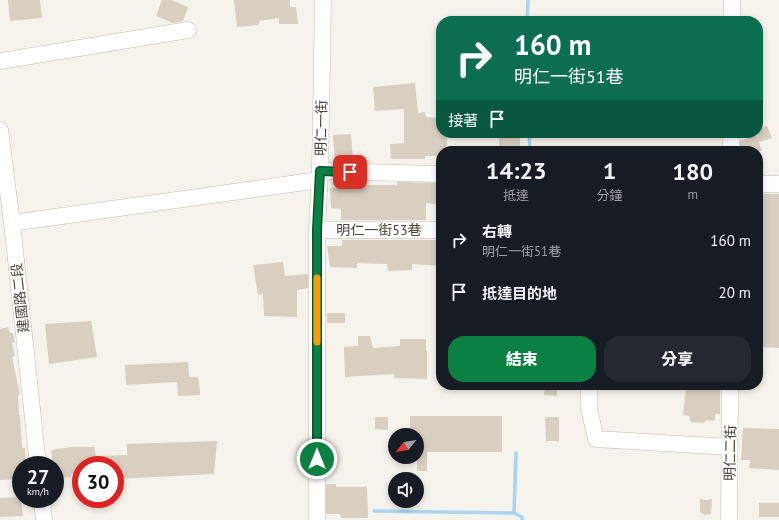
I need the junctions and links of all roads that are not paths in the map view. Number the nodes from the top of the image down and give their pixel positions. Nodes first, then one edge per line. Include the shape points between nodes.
1 (323, 0) edge
2 (732, 0) edge
3 (732, 16) edge
4 (188, 30) dead end
5 (0, 61) edge
6 (0, 130) edge
7 (436, 174) edge
8 (320, 176) junction
9 (763, 184) edge
10 (779, 184) edge
11 (12, 223) junction
12 (317, 230) junction
13 (436, 230) edge
14 (589, 390) edge
15 (730, 390) edge
16 (730, 447) junction
17 (37, 456) edge
18 (43, 508) edge
19 (44, 520) edge
20 (317, 520) edge
21 (729, 520) edge

1 - 8 street, 明仁一街
2 - 3 street
4 - 5 street
6 - 11 street, 建國路二段
7 - 8 street
8 - 11 street
8 - 12 street, 明仁一街
9 - 10 street
11 - 17 street, 建國路二段
12 - 13 street, 明仁一街53巷
12 - 20 street, 明仁一街
14 - 16 street via 589,409 596,439
15 - 16 street, 明仁二街
16 - 21 street, 明仁二街
18 - 19 street

